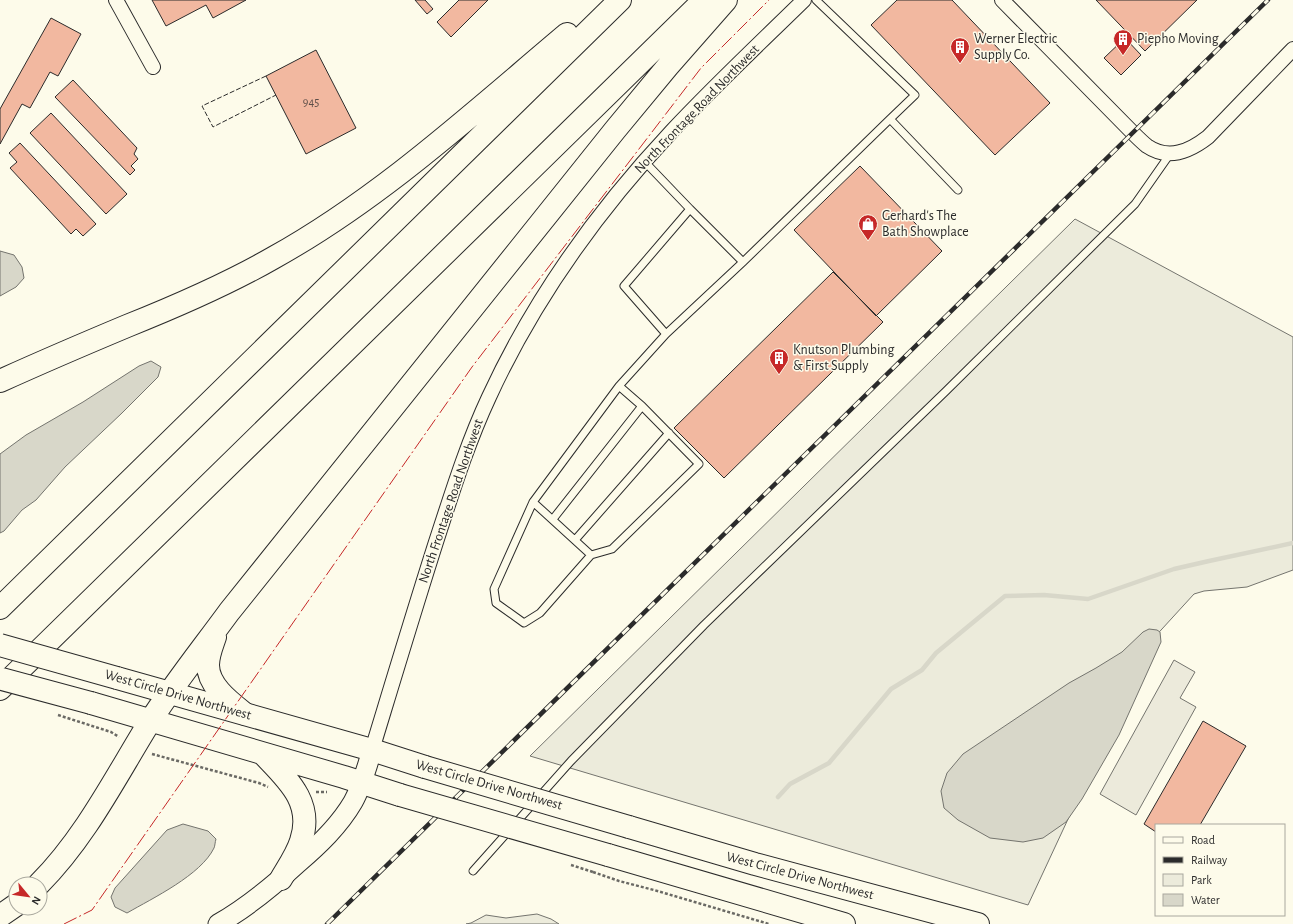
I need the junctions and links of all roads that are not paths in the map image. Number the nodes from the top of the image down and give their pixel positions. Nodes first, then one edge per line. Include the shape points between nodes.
1 (116, 0) edge
2 (608, 0) edge
3 (620, 0) edge
4 (704, 0) edge
5 (726, 0) edge
6 (804, 0) edge
7 (816, 0) edge
8 (1002, 0) edge
9 (1293, 48) edge
10 (153, 67) dead end
11 (890, 119) junction
12 (1170, 154) junction
13 (644, 161) junction
14 (958, 190) dead end
15 (690, 209) junction
16 (743, 262) junction
17 (666, 334) junction
18 (0, 381) edge
19 (619, 386) junction
20 (642, 406) junction
21 (669, 433) junction
22 (533, 502) junction
23 (553, 519) junction
24 (575, 540) junction
25 (591, 555) junction
26 (0, 608) edge
27 (220, 625) junction
28 (0, 645) edge
29 (0, 678) edge
30 (0, 689) edge
31 (170, 693) junction
32 (245, 714) junction
33 (150, 721) junction
34 (372, 750) junction
35 (261, 753) junction
36 (361, 783) junction
37 (473, 871) dead end
38 (47, 876) edge
39 (281, 879) junction
40 (218, 924) edge
41 (844, 924) edge
42 (978, 924) edge

1 - 10 street
2 - 18 main road via 396,176 348,212 302,241 249,272 204,294
3 - 26 main road
4 - 30 main road
5 - 27 main road via 615,130
6 - 13 street, North Frontage Road Northwest
7 - 11 lane via 915,95
8 - 12 street via 1132,133 1148,147
9 - 12 street via 1208,137 1196,146
11 - 14 lane
11 - 16 lane
12 - 37 lane via 1135,204 704,625 571,761
13 - 15 lane
13 - 34 street, North Frontage Road Northwest via 593,225 548,290 509,356 478,420 457,475
15 - 16 lane
15 - 17 lane via 624,286
16 - 17 lane
17 - 19 lane
19 - 20 lane
19 - 22 lane
20 - 21 lane
20 - 23 lane
21 - 24 lane
21 - 25 lane via 699,464 612,549
22 - 23 lane
22 - 25 lane via 494,589 496,603 524,623 540,613
23 - 24 lane
24 - 25 lane
27 - 31 main road
27 - 32 main road via 209,654 209,673 220,692
28 - 31 main road, West Circle Drive Northwest, bridge
29 - 33 main road, bridge
31 - 32 main road, West Circle Drive Northwest
31 - 33 main road
32 - 34 main road, West Circle Drive Northwest
33 - 35 main road
33 - 38 main road via 74,844
34 - 36 street
34 - 42 main road, West Circle Drive Northwest, bridge via 755,864
35 - 36 main road
35 - 39 main road via 290,783 303,806 305,819 301,842
36 - 39 street via 354,801 334,828
36 - 41 main road, bridge
39 - 40 street via 256,901

